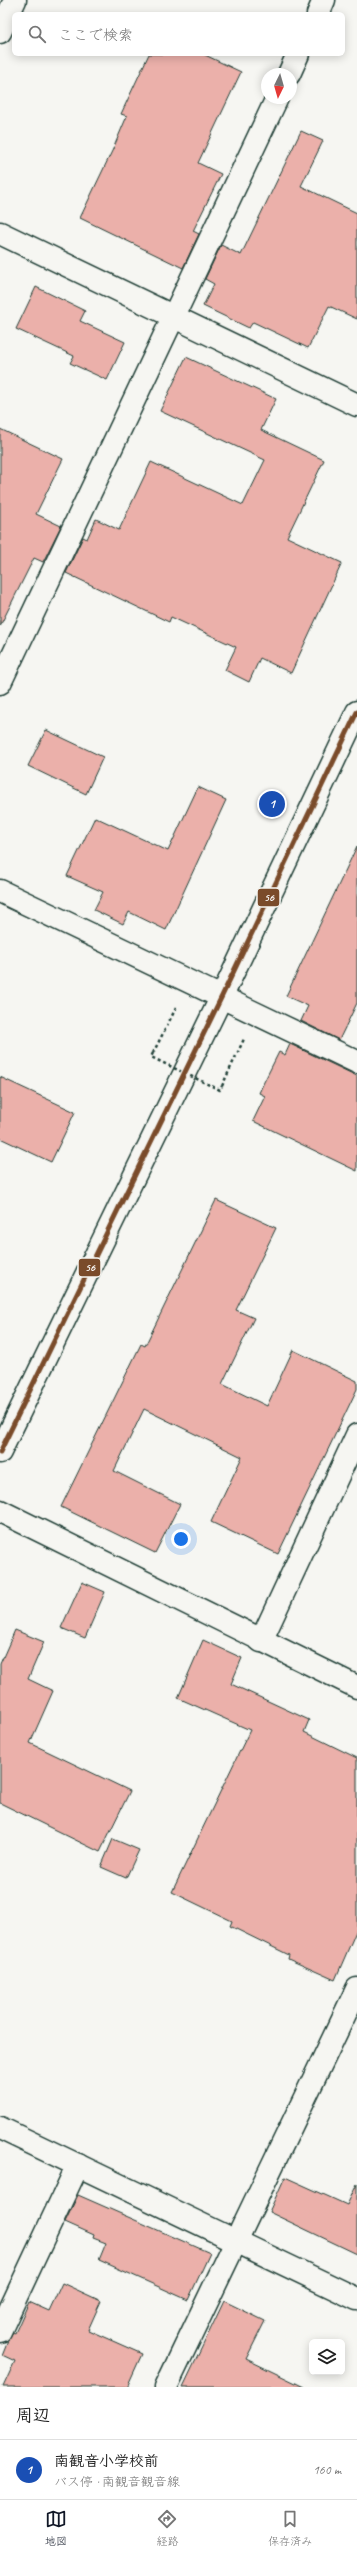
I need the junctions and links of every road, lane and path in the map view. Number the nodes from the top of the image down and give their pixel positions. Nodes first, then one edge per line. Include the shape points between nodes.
1 (15, 0) edge
2 (324, 0) edge
3 (319, 12) edge
4 (0, 32) edge
5 (297, 56) edge
6 (292, 68) edge
7 (274, 104) edge
8 (0, 232) edge
9 (173, 315) junction
10 (357, 405) edge
11 (0, 683) edge
12 (357, 712) edge
13 (0, 891) edge
14 (222, 996) junction
15 (177, 1006) dead end
16 (244, 1039) dead end
17 (357, 1062) edge
18 (357, 1435) edge
19 (0, 1452) edge
20 (0, 1511) edge
21 (261, 1641) junction
22 (357, 1688) edge
23 (357, 1989) edge
24 (0, 2128) edge
25 (78, 2165) junction
26 (236, 2242) junction
27 (357, 2299) edge
28 (0, 2331) edge
29 (166, 2387) edge

1 - 4 street
2 - 3 street
5 - 6 street
7 - 9 street
8 - 9 street
9 - 10 street
9 - 11 street
12 - 14 street
13 - 14 street
14 - 17 street
14 - 19 street
15 - 16 path, bridge via 152,1057 220,1090
18 - 21 street
20 - 21 street
21 - 22 street
23 - 26 street
24 - 25 street
25 - 26 street
25 - 28 street
26 - 27 street
26 - 29 street

